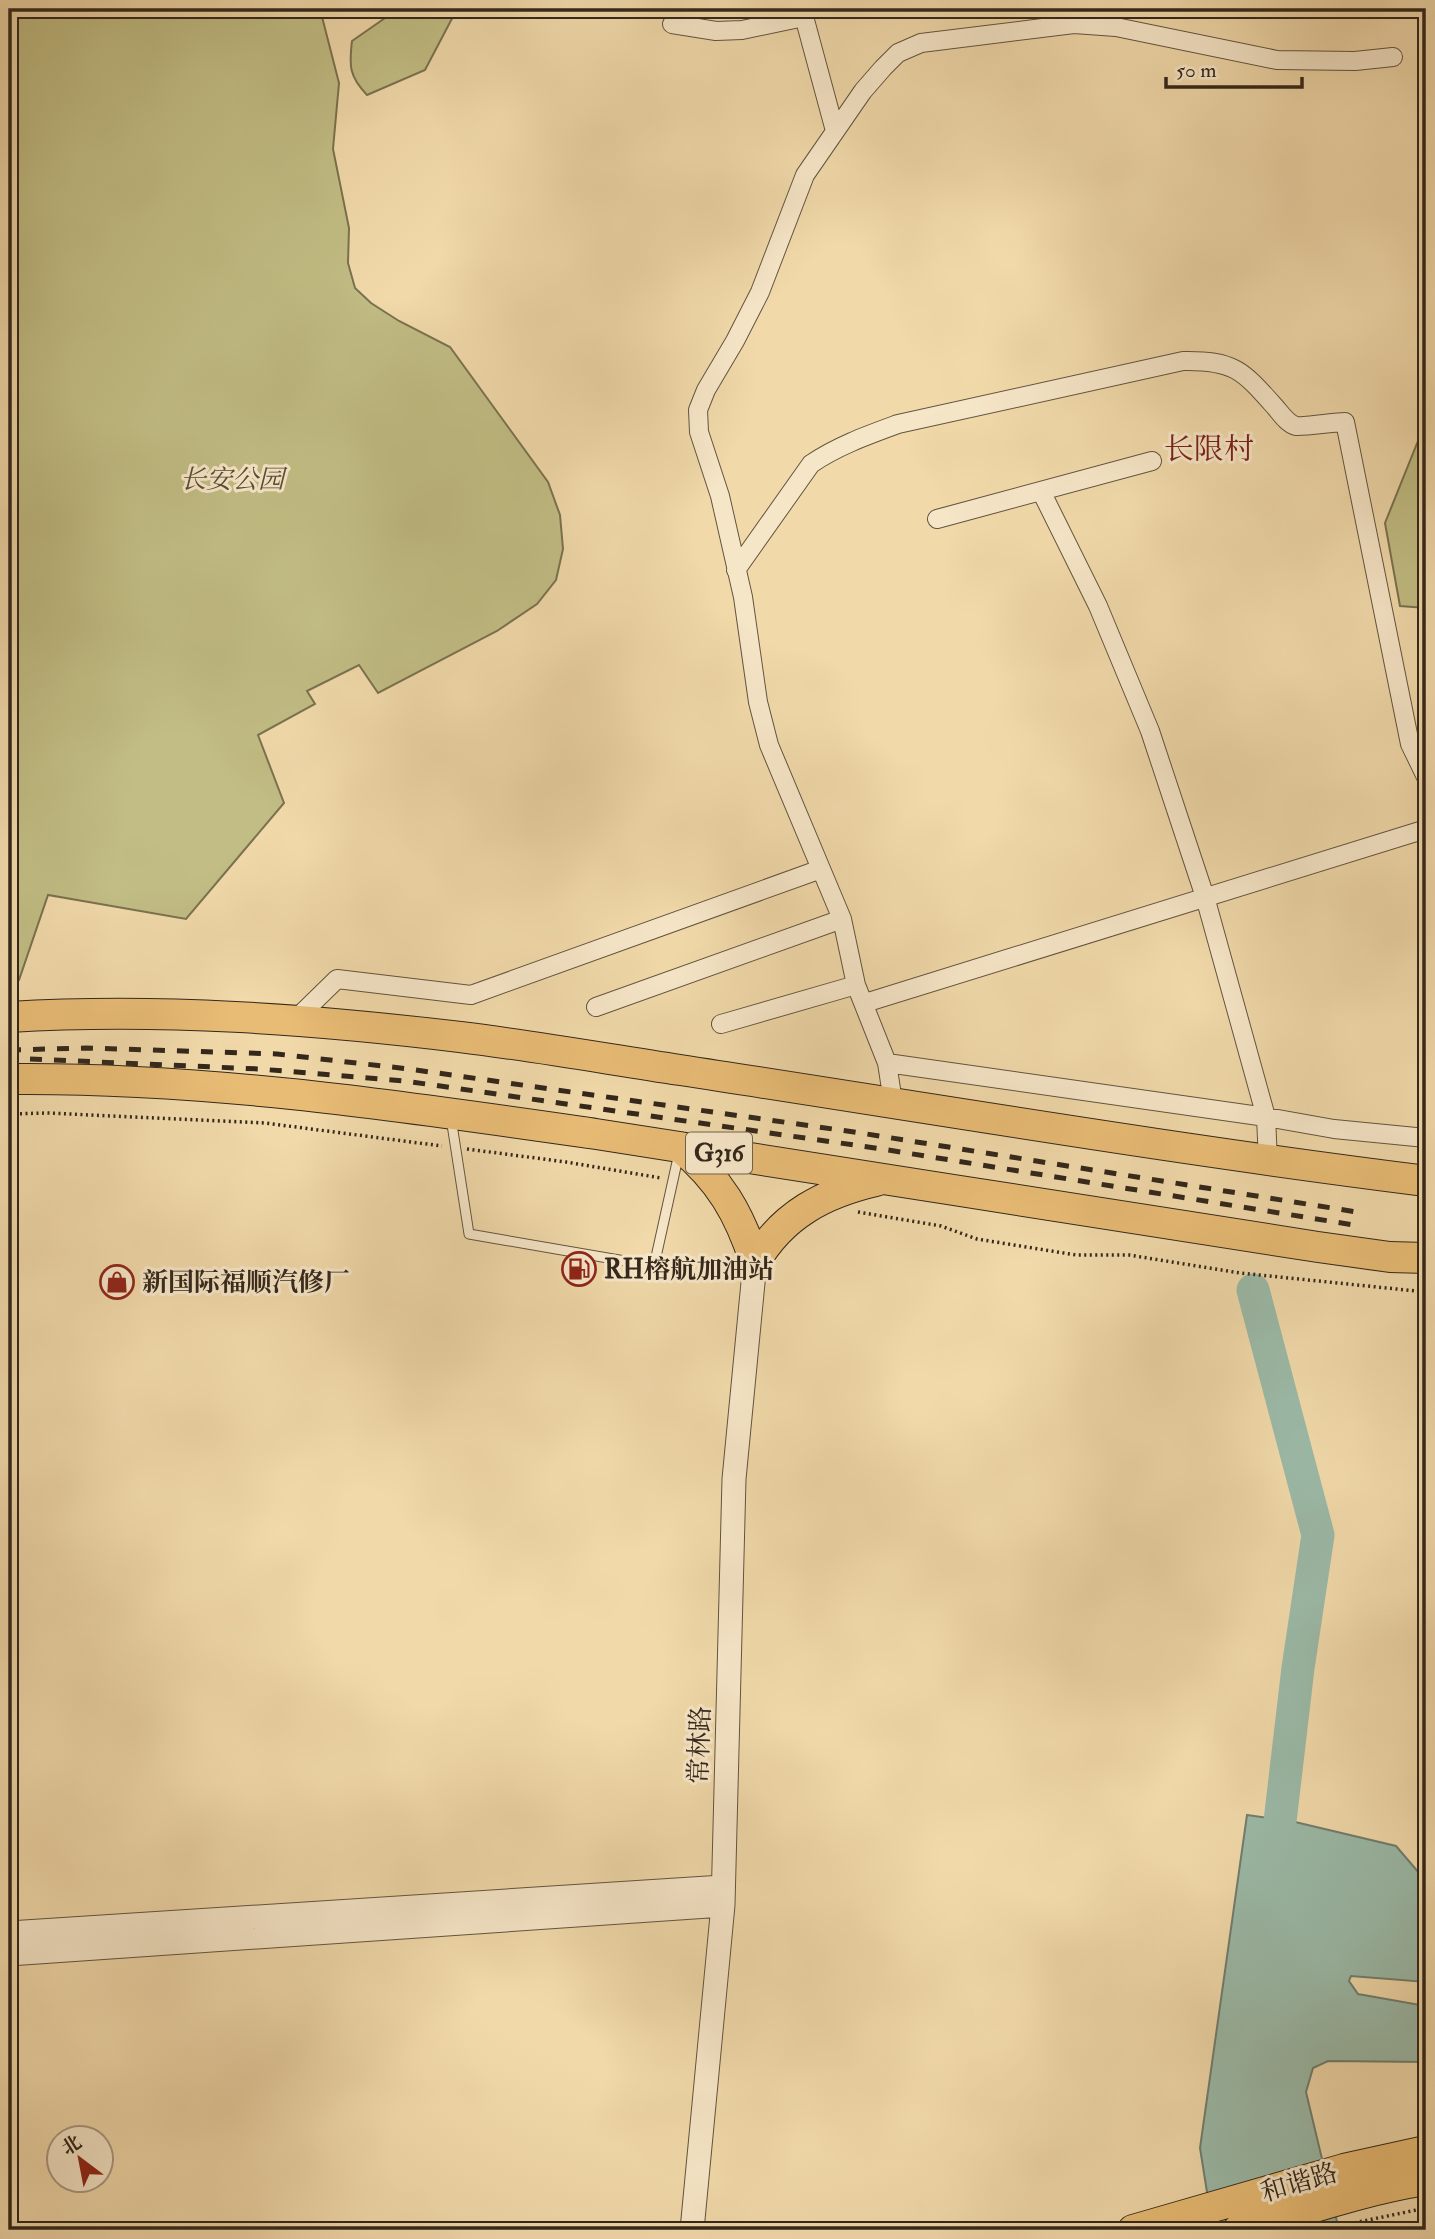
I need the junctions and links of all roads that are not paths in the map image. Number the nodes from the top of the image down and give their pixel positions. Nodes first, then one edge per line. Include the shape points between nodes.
1 (803, 13) edge
2 (672, 24) dead end
3 (1393, 57) dead end
4 (835, 131) junction
5 (1152, 461) dead end
6 (1041, 491) junction
7 (937, 519) dead end
8 (736, 570) junction
9 (1426, 777) edge
10 (1426, 829) edge
11 (821, 869) junction
12 (1205, 897) junction
13 (842, 919) junction
14 (856, 985) junction
15 (865, 1003) junction
16 (596, 1007) dead end
17 (9, 1017) edge
18 (294, 1021) junction
19 (721, 1024) dead end
20 (887, 1063) junction
21 (9, 1079) edge
22 (893, 1102) junction
23 (451, 1113) junction
24 (1266, 1117) junction
25 (1426, 1138) edge
26 (680, 1147) junction
27 (1268, 1161) junction
28 (885, 1179) junction
29 (1426, 1181) edge
30 (1426, 1258) edge
31 (755, 1262) junction
32 (723, 1896) junction
33 (9, 1933) edge
34 (9, 1954) edge
35 (1426, 2151) edge
36 (1426, 2180) edge
37 (1349, 2196) junction
38 (692, 2230) edge
39 (1133, 2230) edge
40 (1238, 2230) edge

1 - 2 street via 742,30 716,32
1 - 4 street
3 - 4 street via 1277,60 1116,27 1074,24 943,39 898,53
4 - 8 street via 805,175 760,292 698,410 699,432 720,496
5 - 6 street
6 - 7 street
6 - 12 street via 1098,606 1150,731
8 - 9 street via 811,464 870,434 1183,361 1232,366 1297,427 1345,422 1410,744
8 - 11 street via 769,744
10 - 12 street
11 - 13 street
11 - 18 street via 471,995 337,979
12 - 15 street
12 - 24 street
13 - 14 street
13 - 16 street
14 - 15 street
14 - 19 street
15 - 20 street
17 - 18 main road via 85,1013
18 - 22 main road via 461,1037
20 - 22 street
20 - 24 street
21 - 23 main road, G316 via 245,1088
22 - 27 main road
23 - 26 main road, G316
23 - 26 lane via 470,1234 654,1266
24 - 25 street
24 - 27 street
26 - 28 main road, G316
26 - 31 main road via 702,1165 731,1204
27 - 29 main road
28 - 30 main road, G316 via 1318,1247
28 - 31 main road via 826,1196 805,1208 774,1235
31 - 32 street, 常林路 via 734,1479
32 - 33 street
32 - 34 street
32 - 38 street, 常林路
35 - 37 main road, 和谐路
36 - 37 main road, 和谐路
37 - 39 main road, 和谐路 via 1193,2211
37 - 40 main road, 和谐路

